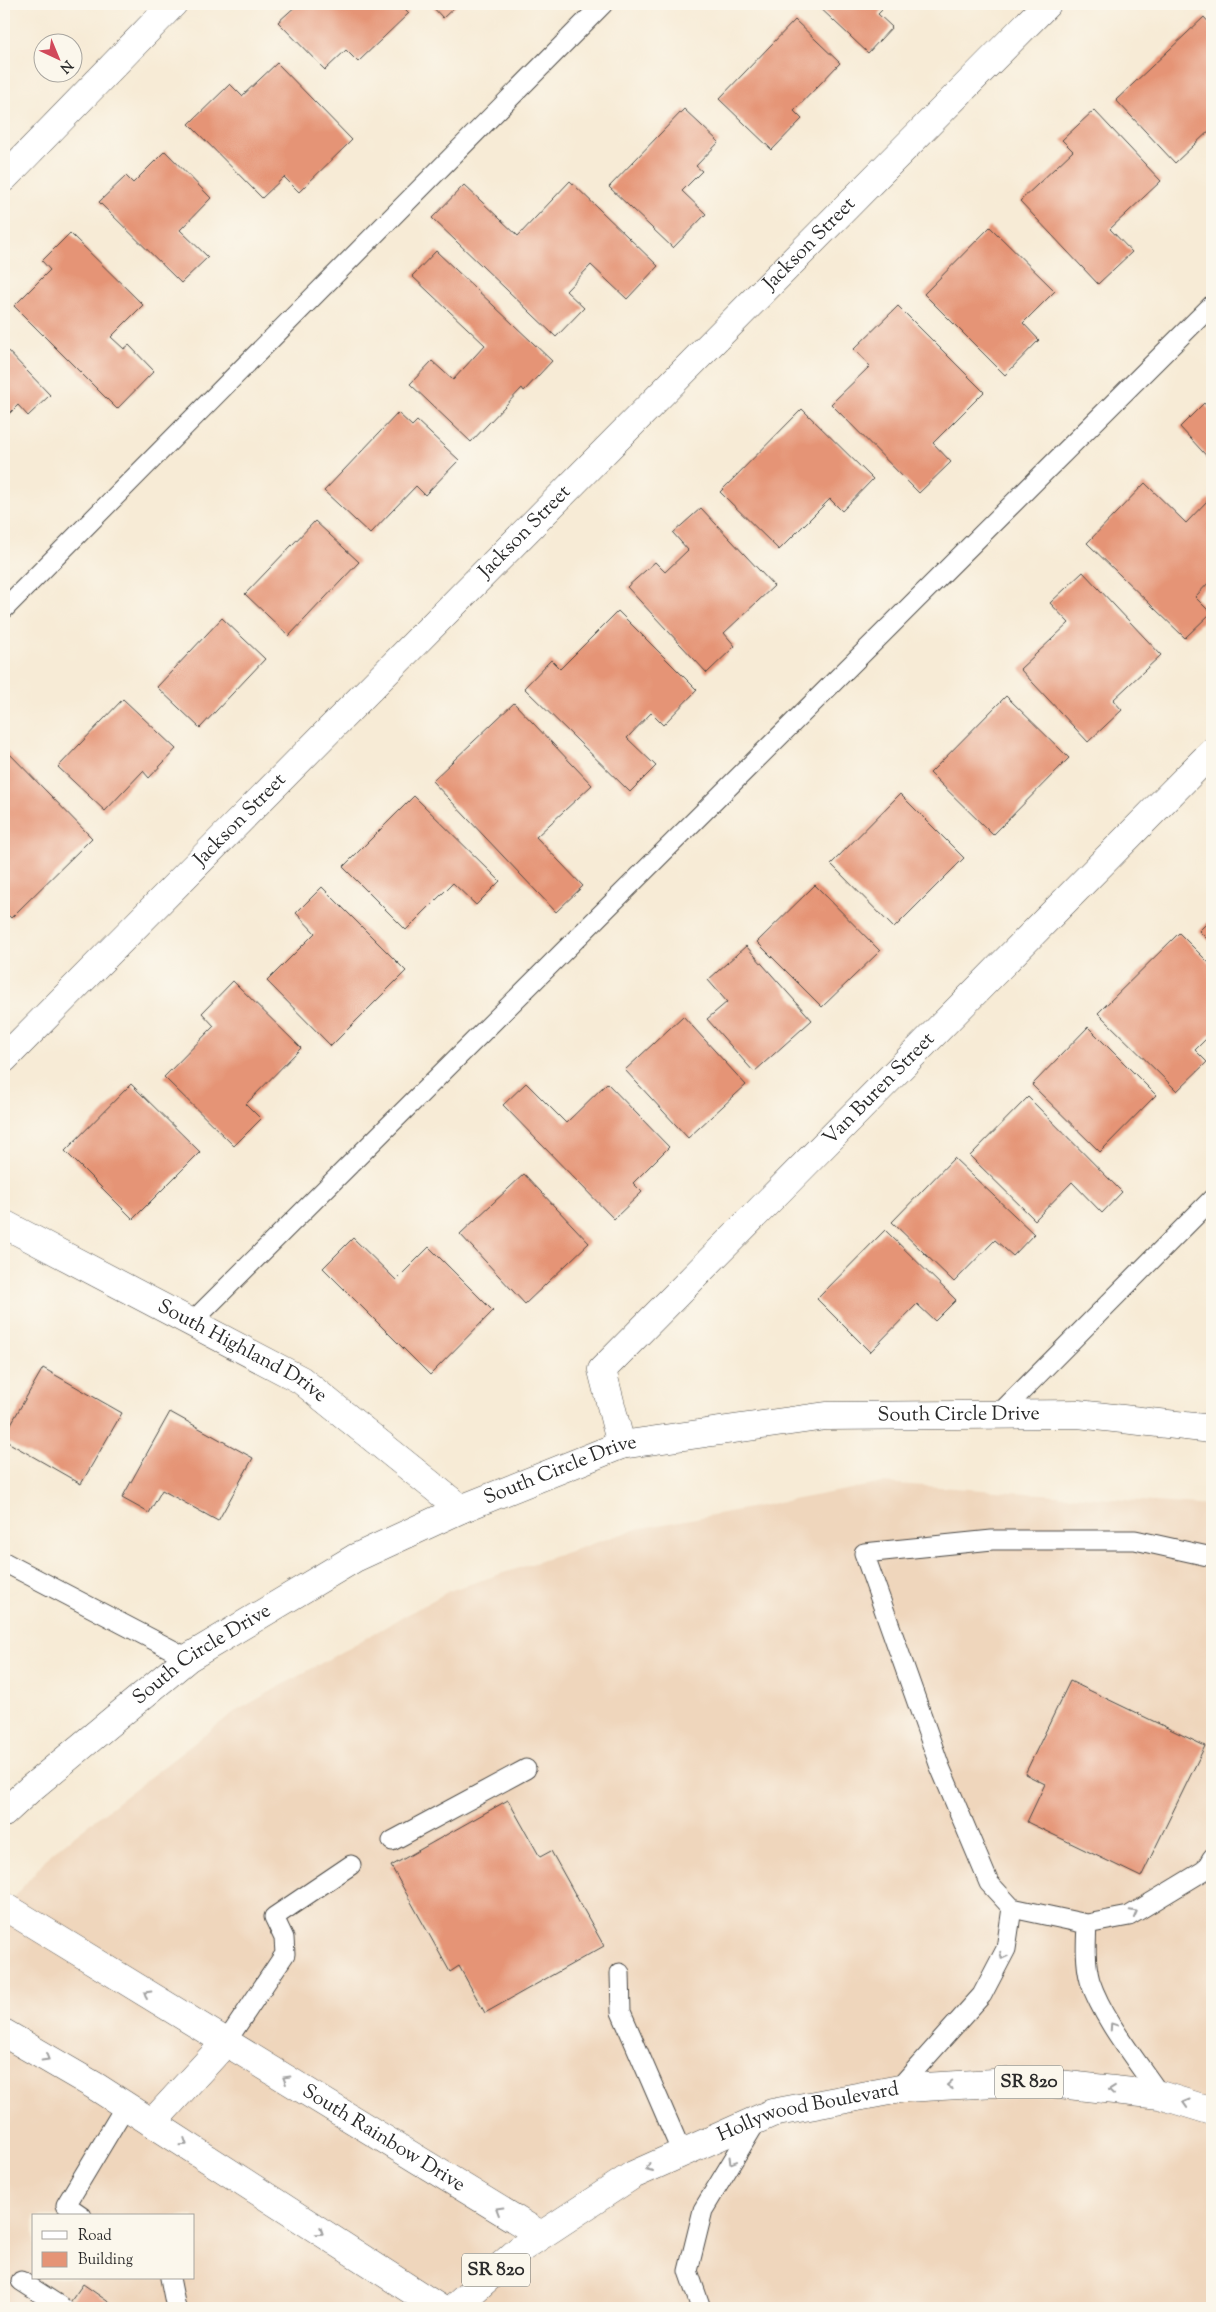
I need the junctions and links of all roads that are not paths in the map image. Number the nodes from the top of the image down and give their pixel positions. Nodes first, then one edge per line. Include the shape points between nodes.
1 (173, 4) edge
2 (603, 4) edge
3 (1047, 4) edge
4 (4, 178) edge
5 (1212, 305) edge
6 (4, 609) edge
7 (1212, 752) edge
8 (4, 1059) edge
9 (1212, 1200) edge
10 (4, 1224) edge
11 (192, 1322) junction
12 (999, 1414) junction
13 (1212, 1429) edge
14 (621, 1445) junction
15 (461, 1508) junction
16 (1212, 1557) edge
17 (4, 1562) edge
18 (188, 1658) junction
19 (526, 1769) dead end
20 (4, 1813) edge
21 (392, 1841) dead end
22 (1212, 1858) edge
23 (351, 1865) dead end
24 (4, 1906) edge
25 (1012, 1908) junction
26 (1087, 1924) junction
27 (620, 1973) dead end
28 (4, 2033) edge
29 (226, 2042) junction
30 (897, 2090) junction
31 (1160, 2095) junction
32 (126, 2105) junction
33 (1212, 2111) edge
34 (758, 2119) junction
35 (152, 2122) junction
36 (682, 2153) junction
37 (79, 2214) edge
38 (541, 2235) junction
39 (170, 2280) edge
40 (21, 2281) dead end
41 (63, 2308) edge
42 (176, 2308) edge
43 (438, 2308) edge
44 (454, 2308) edge
45 (701, 2308) edge

1 - 4 main road
2 - 6 lane
3 - 8 main road, Jackson Street
5 - 11 lane
7 - 14 main road, Van Buren Street via 602,1370
9 - 12 lane
10 - 11 main road, South Highland Drive
11 - 15 main road, South Highland Drive via 301,1380
12 - 13 main road, South Circle Drive via 1078,1414
12 - 14 main road, South Circle Drive via 826,1416
14 - 15 main road, South Circle Drive
15 - 18 main road, South Circle Drive via 355,1558
16 - 25 lane via 1135,1540 992,1540 864,1553 940,1767 989,1883
17 - 18 lane
18 - 20 main road, South Circle Drive
19 - 21 lane
26 -> 22 lane via 1129,1916 1206,1870
23 - 29 lane via 274,1917 284,1938 284,1954
29 -> 24 main road, South Rainbow Drive
25 - 26 lane
25 -> 30 lane via 1006,1949 982,1995
31 -> 26 lane via 1106,2015 1090,1981
27 - 36 lane via 621,2012
28 -> 32 main road
29 - 35 main road
38 -> 29 main road, South Rainbow Drive
31 -> 30 main road, Hollywood Boulevard / SR 820 via 1031,2081
30 - 34 main road, Hollywood Boulevard / SR 820 via 772,2113
33 -> 31 main road, Hollywood Boulevard / SR 820
32 - 35 main road
32 - 37 lane via 66,2205
34 - 36 main road, Hollywood Boulevard / SR 820
34 -> 45 lane via 703,2210 688,2271
35 -> 43 main road
36 -> 38 main road, Hollywood Boulevard / SR 820 via 633,2175
38 - 44 main road, Hollywood Boulevard / SR 820 via 519,2250
39 - 42 lane
40 - 41 lane

